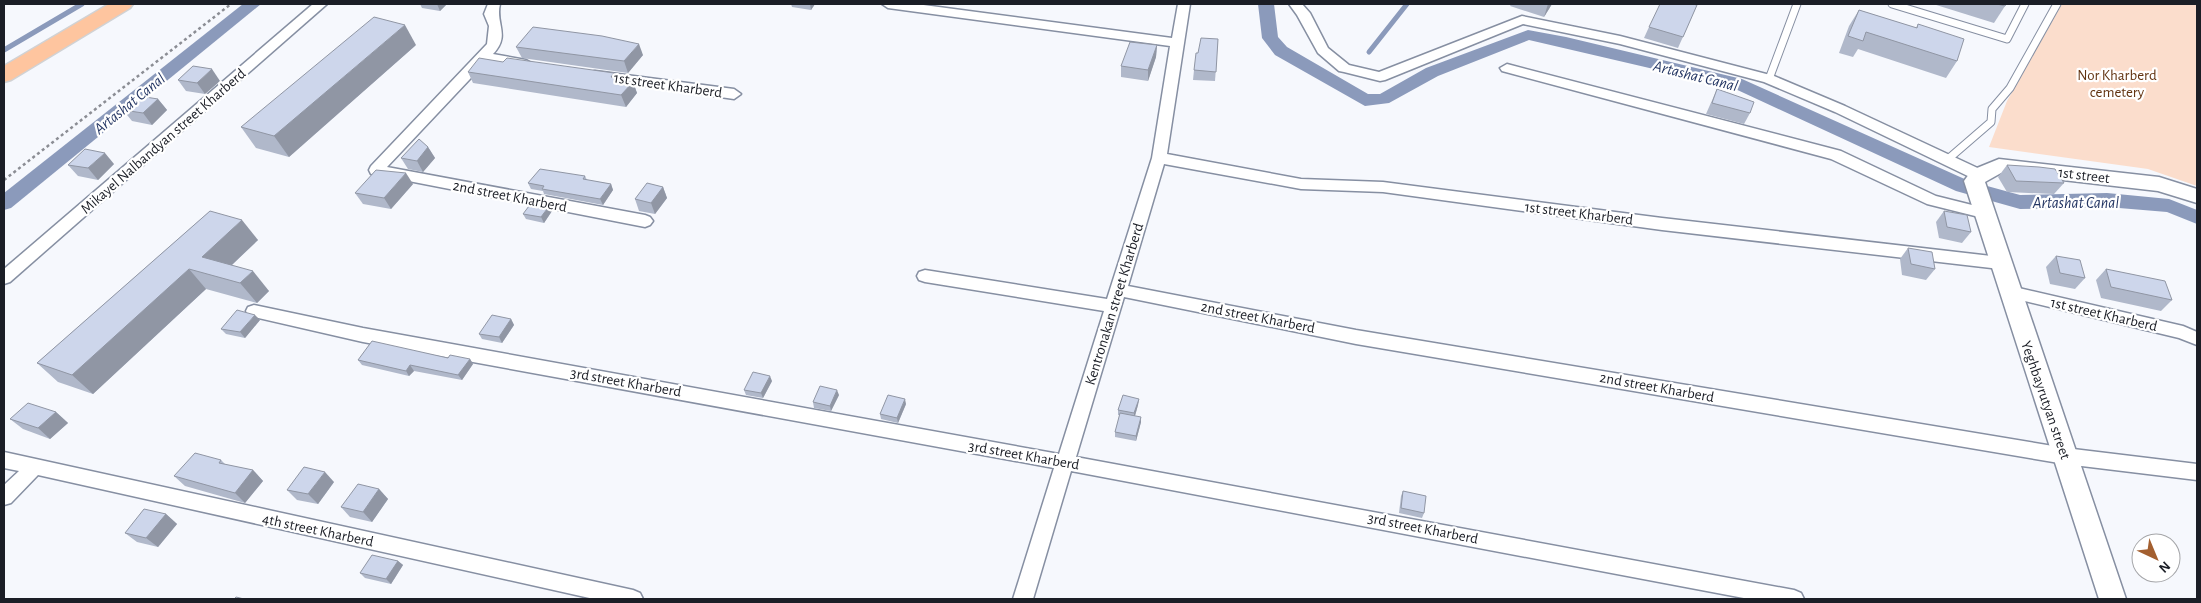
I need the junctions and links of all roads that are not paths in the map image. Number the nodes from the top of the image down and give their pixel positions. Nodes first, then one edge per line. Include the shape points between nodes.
1 (123, 4) edge
2 (321, 4) edge
3 (494, 4) edge
4 (888, 4) edge
5 (1184, 4) edge
6 (1295, 4) edge
7 (1798, 4) edge
8 (1892, 4) edge
9 (2024, 4) edge
10 (2058, 4) edge
11 (1178, 43) junction
12 (485, 56) junction
13 (541, 66) edge
14 (1507, 68) dead end
15 (580, 72) edge
16 (4, 75) edge
17 (1769, 79) junction
18 (734, 94) dead end
19 (1159, 158) junction
20 (1947, 160) junction
21 (1979, 192) junction
22 (2197, 196) edge
23 (644, 221) dead end
24 (2000, 263) junction
25 (925, 276) dead end
26 (4, 278) edge
27 (2010, 292) junction
28 (1116, 298) junction
29 (254, 311) dead end
30 (2197, 339) edge
31 (2065, 456) junction
32 (4, 460) edge
33 (1066, 462) junction
34 (35, 467) junction
35 (2197, 472) edge
36 (4, 497) edge
37 (633, 599) edge
38 (1023, 599) edge
39 (1794, 599) edge
40 (2113, 599) edge

1 - 16 main road
2 - 26 street, Mikayel Nalbandyan street Kharberd
3 - 12 street via 491,14 496,26 494,45
4 - 11 street
5 - 11 street, Kentronakan street Kharberd
6 - 17 street via 1323,50 1344,68 1380,77 1522,20 1620,40
7 - 17 lane via 1780,42
8 - 9 lane via 2007,39
10 - 20 lane via 2010,88 1992,109 1991,122
11 - 19 street, Kentronakan street Kharberd
12 - 13 street via 496,61
12 - 23 street, 2nd street Kharberd via 376,170
14 - 21 street via 1836,155 1932,200
15 - 18 street, 1st street Kharberd
17 - 20 street
19 - 24 street, 1st street Kharberd via 1301,184 1383,187 1662,224
19 - 28 street, Kentronakan street Kharberd
20 - 21 street
21 - 22 street, 1st street via 1999,166 2159,184
21 - 24 street, Yeghbayrutyan street
24 - 27 street, Yeghbayrutyan street
25 - 28 street, 2nd street Kharberd
27 - 30 street, 1st street Kharberd via 2183,332
27 - 31 street, Yeghbayrutyan street
28 - 31 street, 2nd street Kharberd
28 - 33 street, Kentronakan street Kharberd
29 - 33 street, 3rd street Kharberd via 373,336
31 - 35 street, 2nd street Kharberd
31 - 40 street, Yeghbayrutyan street
32 - 34 street, 4th street Kharberd
33 - 38 street, Kentronakan street Kharberd
33 - 39 street, 3rd street Kharberd
34 - 36 street
34 - 37 street, 4th street Kharberd

